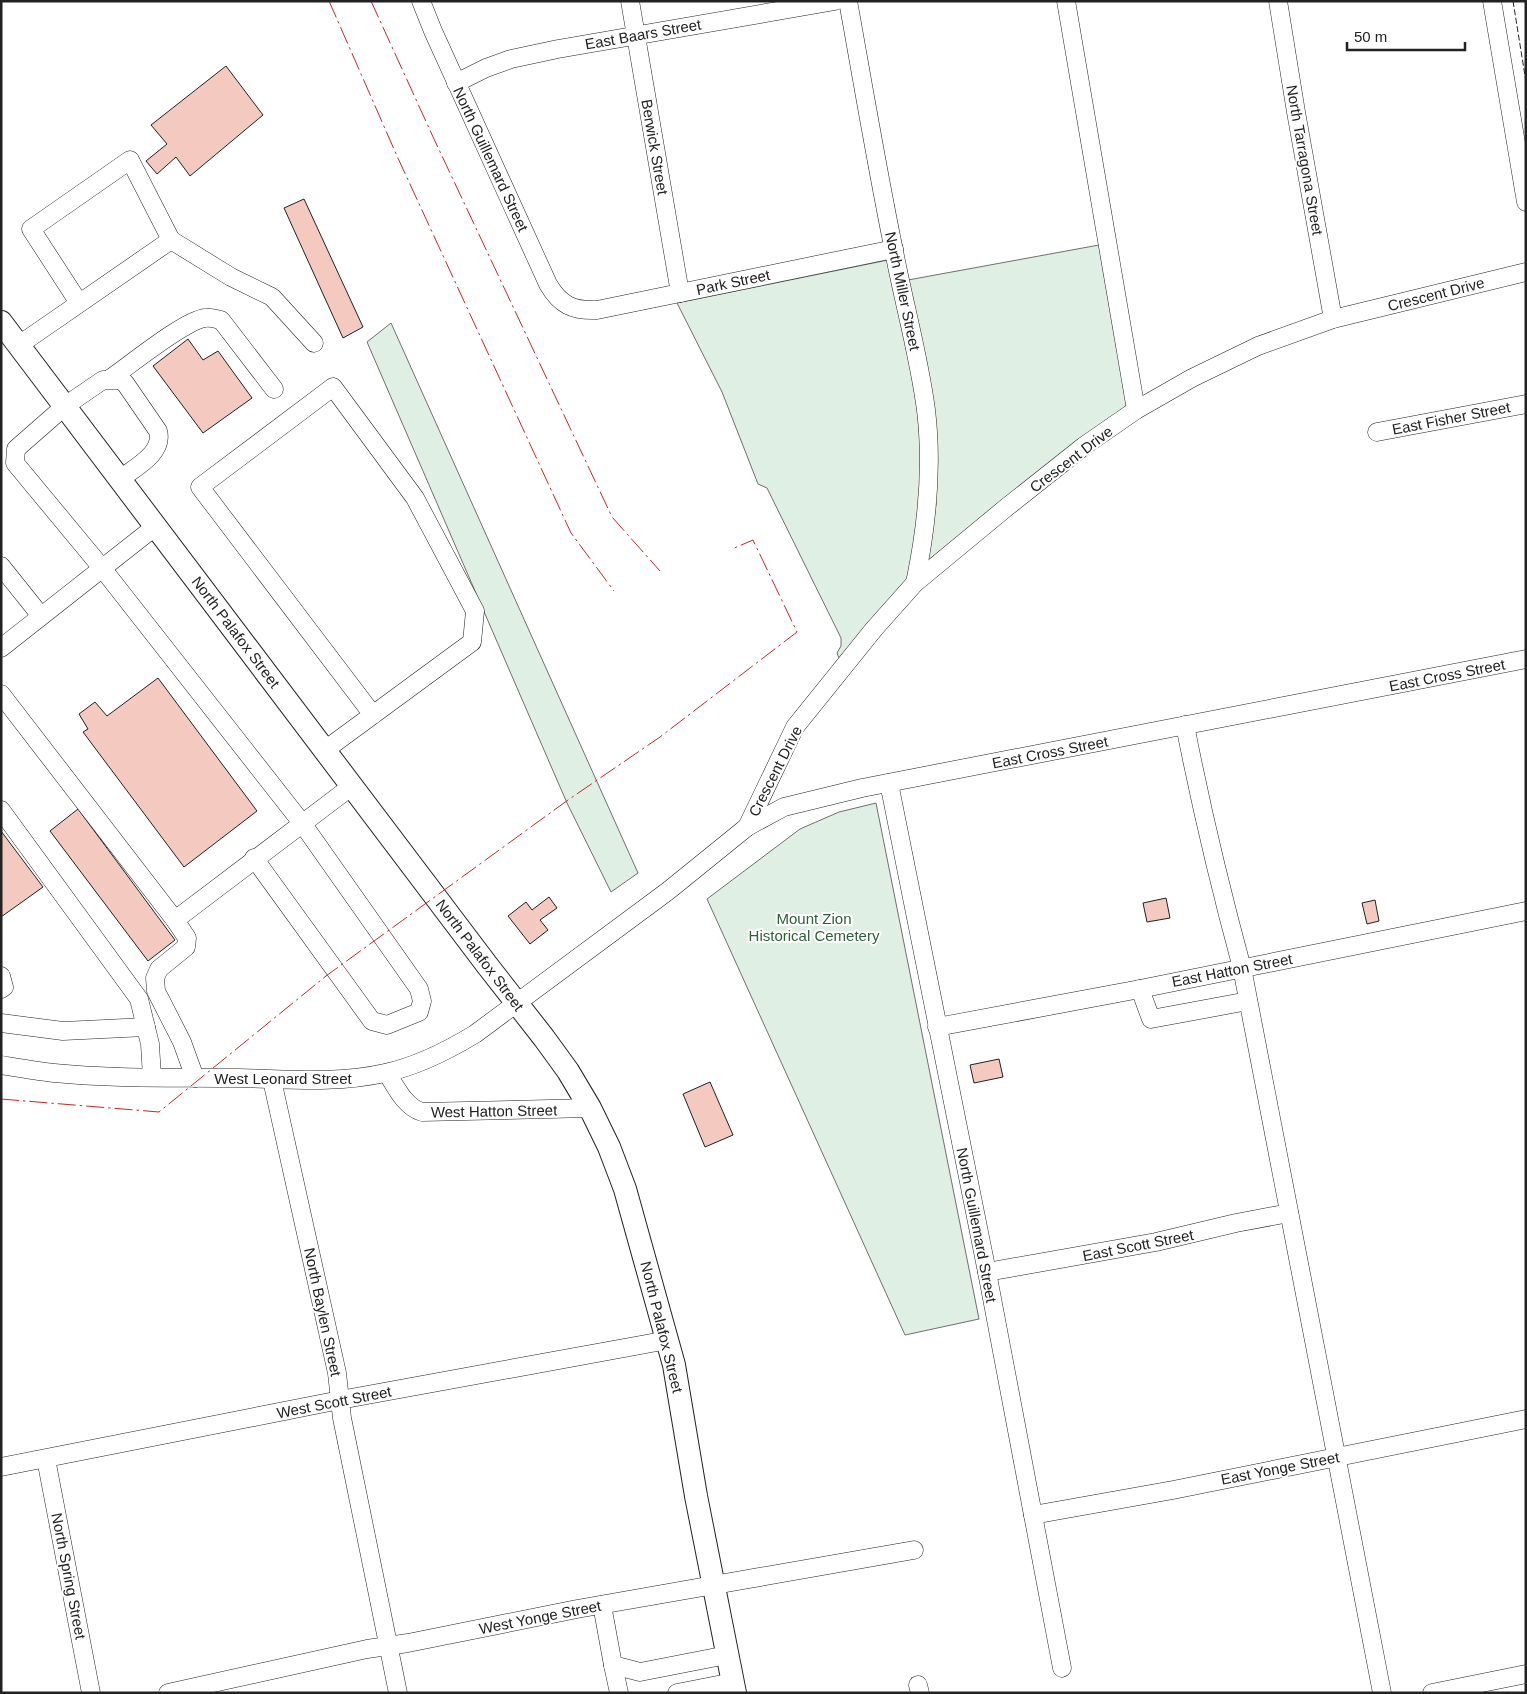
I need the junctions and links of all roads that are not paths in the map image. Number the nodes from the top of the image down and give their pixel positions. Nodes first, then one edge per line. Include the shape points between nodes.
1 (421, 1) edge
2 (630, 1) edge
3 (835, 1) edge
4 (848, 1) edge
5 (1066, 1) edge
6 (1278, 1) edge
7 (1492, 1) edge
8 (636, 36) junction
9 (456, 83) junction
10 (1526, 202) edge
11 (171, 240) junction
12 (894, 249) junction
13 (1526, 272) edge
14 (680, 293) junction
15 (79, 303) junction
16 (573, 308) joint
17 (1333, 319) junction
18 (1, 322) edge
19 (314, 343) dead end
20 (19, 345) junction
21 (112, 378) junction
22 (274, 389) dead end
23 (1526, 404) edge
24 (65, 406) junction
25 (1136, 410) junction
26 (1377, 432) dead end
27 (120, 479) junction
28 (156, 526) junction
29 (1, 566) edge
30 (102, 568) junction
31 (915, 583) junction
32 (41, 616) junction
33 (1, 648) edge
34 (1526, 659) edge
35 (1, 694) edge
36 (373, 715) junction
37 (1185, 725) junction
38 (326, 750) junction
39 (889, 783) junction
40 (352, 786) junction
41 (1, 810) edge
42 (302, 823) junction
43 (747, 826) junction
44 (254, 858) junction
45 (1526, 911) edge
46 (174, 920) junction
47 (612, 932) joint
48 (1242, 968) junction
49 (1, 976) edge
50 (1140, 988) junction
51 (1, 989) edge
52 (1248, 1001) junction
53 (517, 1004) junction
54 (1, 1023) edge
55 (146, 1027) junction
56 (937, 1027) junction
57 (1, 1065) edge
58 (387, 1073) junction
59 (152, 1077) junction
60 (195, 1078) junction
61 (272, 1080) junction
62 (590, 1108) junction
63 (1289, 1214) junction
64 (986, 1272) junction
65 (668, 1340) junction
66 (340, 1400) junction
67 (1526, 1419) edge
68 (1337, 1457) junction
69 (46, 1459) junction
70 (1, 1467) edge
71 (1033, 1515) junction
72 (914, 1550) dead end
73 (714, 1585) junction
74 (602, 1605) junction
75 (389, 1646) junction
76 (727, 1655) junction
77 (613, 1665) junction
78 (1062, 1668) dead end
79 (1526, 1674) edge
80 (734, 1688) edge
81 (92, 1693) edge
82 (168, 1693) edge
83 (398, 1693) edge
84 (618, 1693) edge
85 (678, 1693) edge
86 (1382, 1693) edge
87 (1432, 1693) edge

1 - 9 street, North Guillemard Street
2 - 8 street, Berwick Street
3 - 8 street, East Baars Street
4 - 12 street, North Miller Street
5 - 25 street
6 - 17 street, North Tarragona Street
7 - 10 street
8 - 9 street, East Baars Street via 511,59
8 - 14 street, Berwick Street
9 - 16 street, North Guillemard Street via 548,284 554,294
11 - 15 street
11 - 15 street via 130,160 31,229
11 - 19 street via 231,277 272,297
12 - 14 street, Park Street
12 - 31 street, North Miller Street via 926,411 929,454 928,502
13 - 17 street, Crescent Drive
14 - 16 street, Park Street via 597,310
15 - 20 street
17 - 25 street, Crescent Drive via 1258,346
18 - 20 main road, North Palafox Street
20 - 24 main road, North Palafox Street
21 - 22 street via 172,334 194,321 213,318 221,320
21 - 24 street via 103,380
21 - 27 street via 125,383 160,438 155,451
23 - 26 street, East Fisher Street
24 - 27 main road, North Palafox Street
24 - 30 street via 16,449 15,463
25 - 31 street, Crescent Drive via 1084,446
27 - 28 main road, North Palafox Street
28 - 30 street
28 - 38 main road, North Palafox Street
29 - 32 street
30 - 32 street
30 - 42 street
31 - 43 street, Crescent Drive via 795,727
32 - 33 street
34 - 37 street, East Cross Street
35 - 46 street
36 - 36 street via 472,642 475,612 415,498 333,387 200,486
36 - 38 street
37 - 39 street, East Cross Street
37 - 48 street
38 - 40 main road, North Palafox Street
39 - 43 street, East Cross Street via 784,807
39 - 56 street, North Guillemard Street
40 - 42 street
40 - 53 main road, North Palafox Street
41 - 55 street via 139,999
42 - 44 street
42 - 44 street via 419,989 422,1001 419,1012 387,1025 372,1021
43 - 47 street, East Cross Street via 676,885
44 - 46 street
45 - 48 street, East Hatton Street
46 - 60 street via 187,938 186,947 159,969 155,978 156,991 182,1042
47 - 53 street, West Leonard Street
48 - 50 street, East Hatton Street
48 - 52 street
49 - 51 street via 4,988
50 - 52 street via 1151,1019
50 - 56 street, East Hatton Street
52 - 63 street
53 - 58 street, West Leonard Street via 448,1050
53 - 62 main road, North Palafox Street via 568,1072
54 - 55 street via 63,1031
55 - 59 street
56 - 64 street, North Guillemard Street
57 - 59 street, West Leonard Street via 54,1073
58 - 61 street, West Leonard Street via 341,1080
58 - 62 street, West Hatton Street via 408,1105 422,1112
59 - 60 street, West Leonard Street
60 - 61 street, West Leonard Street
61 - 66 street, North Baylen Street via 337,1373
62 - 65 main road, North Palafox Street via 626,1189
63 - 64 street, East Scott Street
63 - 68 street
64 - 71 street, North Guillemard Street
65 - 66 street, West Scott Street
65 - 73 main road, North Palafox Street
66 - 69 street, West Scott Street
66 - 75 street, North Baylen Street
67 - 68 street, East Yonge Street
68 - 71 street, East Yonge Street
68 - 86 street
69 - 70 street, West Scott Street
69 - 81 street, North Spring Street
71 - 78 street, North Guillemard Street
72 - 73 street, West Yonge Street
73 - 74 street, West Yonge Street
73 - 76 main road, North Palafox Street
74 - 75 street, West Yonge Street
74 - 77 street
75 - 82 street, West Yonge Street
75 - 83 street, North Baylen Street
76 - 77 street via 640,1672
76 - 80 main road, North Palafox Street
77 - 84 street
79 - 87 street
80 - 85 street

